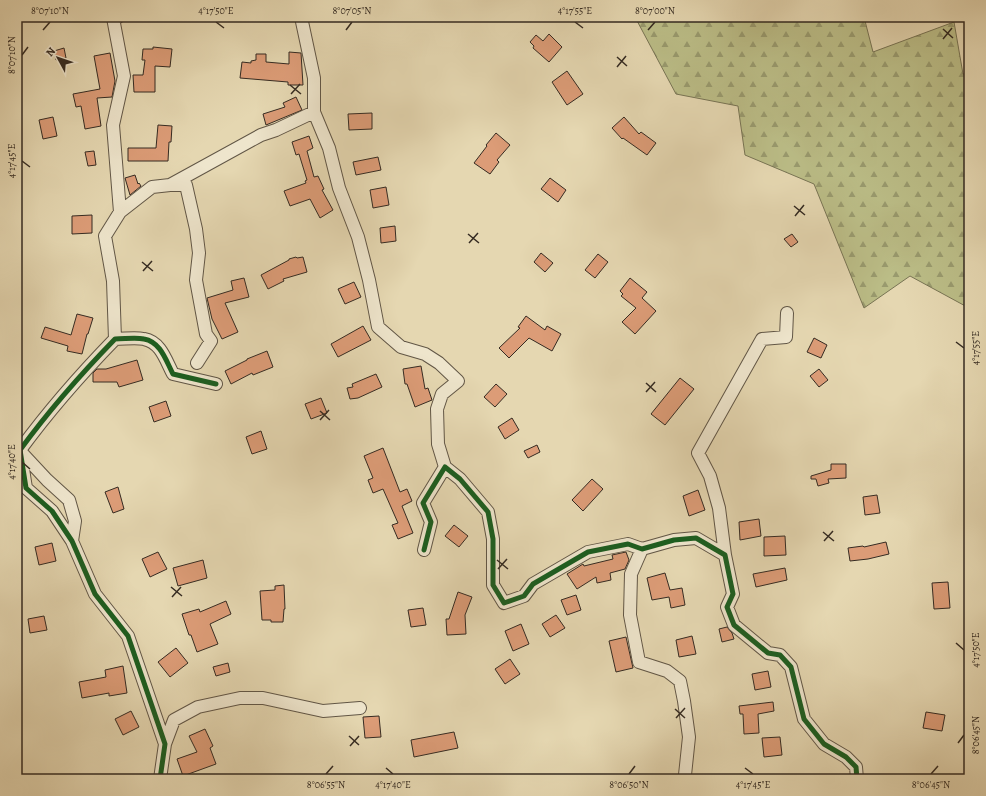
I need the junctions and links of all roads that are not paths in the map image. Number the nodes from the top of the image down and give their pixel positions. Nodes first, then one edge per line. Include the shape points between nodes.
1 (118, 17) edge
2 (301, 17) edge
3 (314, 112) junction
4 (170, 185) junction
5 (120, 212) junction
6 (787, 313) dead end
7 (115, 339) junction
8 (197, 363) dead end
9 (216, 384) dead end
10 (19, 453) edge
11 (445, 467) junction
12 (72, 541) junction
13 (642, 549) junction
14 (424, 550) dead end
15 (725, 555) junction
16 (360, 708) dead end
17 (165, 744) junction
18 (685, 775) dead end
19 (160, 779) edge
20 (857, 779) edge

1 - 5 street via 113,18 124,76 114,125
2 - 3 street via 314,78
3 - 4 street via 261,135
3 - 11 street via 329,148 339,188 358,237 378,327 401,347 425,354 439,363 458,381 442,394 437,409 438,444
4 - 5 street via 152,188
4 - 8 street via 186,185 196,229 199,253 196,280 206,334 211,341
5 - 7 street via 105,236 113,281
6 - 15 street via 786,336 762,339 698,453 710,476 719,508
7 - 9 street via 144,339 156,343 173,374
7 - 10 street via 44,418
10 - 12 street via 26,488 52,511
10 - 12 street via 69,500 75,521
11 - 13 street via 460,479 488,512 493,539 493,585 504,603 524,596 533,584 588,552 628,544
11 - 14 street via 423,503 431,522
12 - 17 street via 95,594 128,636
13 - 15 street via 674,540 696,538
13 - 18 street via 631,574 630,615 639,662 667,672 680,681 689,737
15 - 20 street via 733,594 727,607 734,625 768,653 780,655 791,667 804,720 824,744 846,757 856,767
16 - 17 street via 323,711 263,698 240,698 198,707 174,720
17 - 19 street

